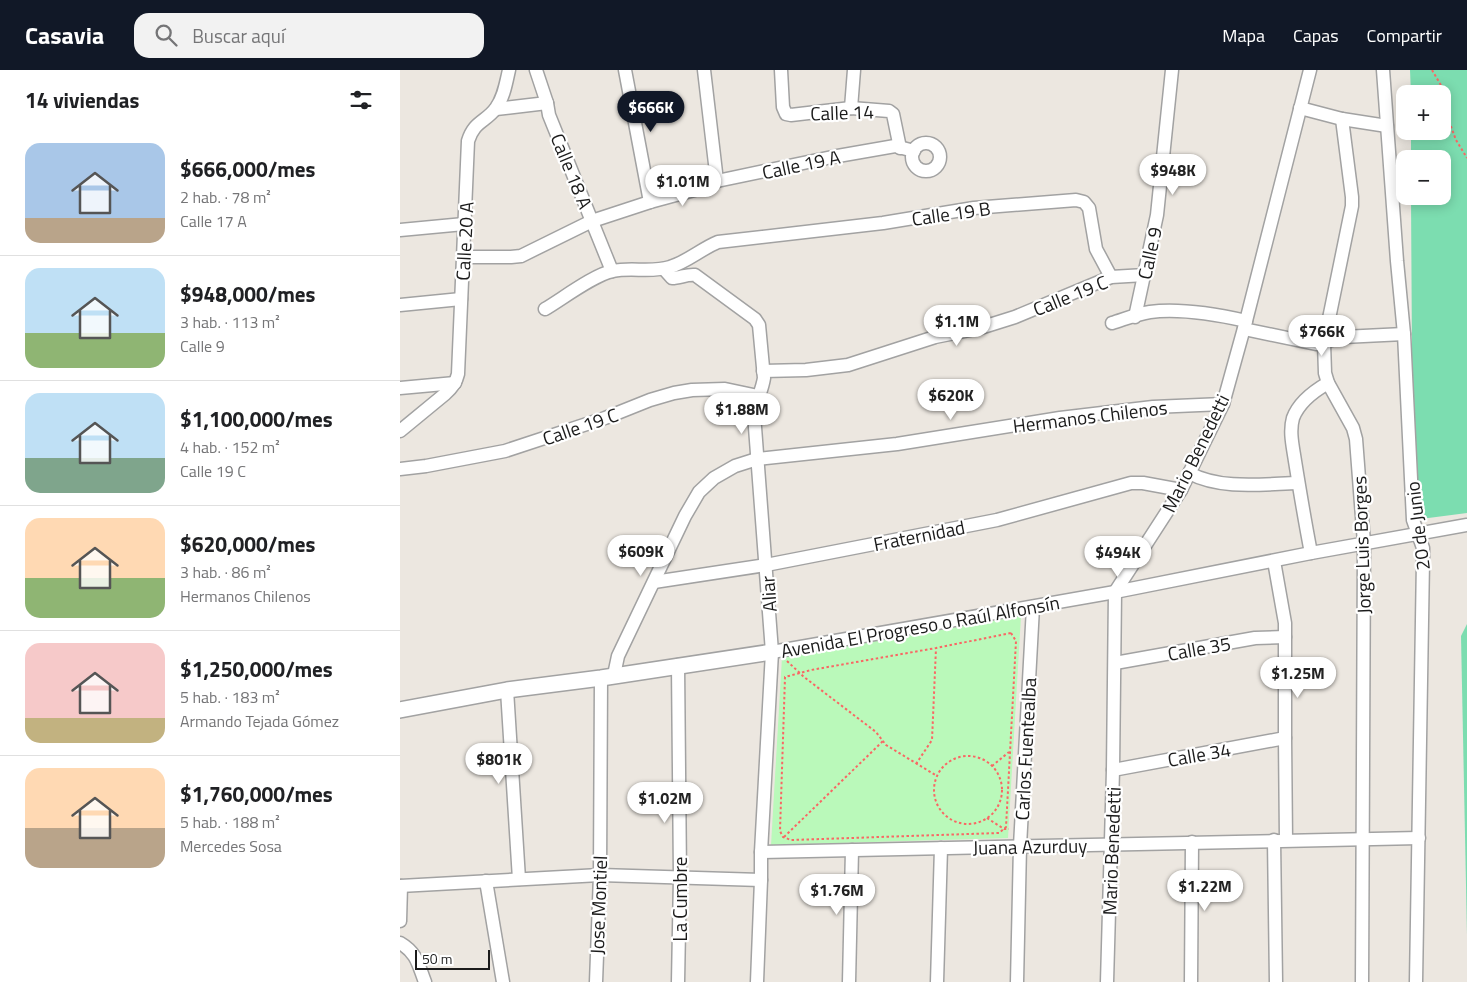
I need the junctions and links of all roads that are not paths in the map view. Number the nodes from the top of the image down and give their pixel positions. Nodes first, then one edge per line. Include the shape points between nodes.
1 (509, 70) edge
2 (536, 70) edge
3 (626, 70) edge
4 (704, 70) edge
5 (781, 70) edge
6 (854, 70) edge
7 (1172, 70) edge
8 (1310, 70) edge
9 (1383, 70) edge
10 (546, 103) junction
11 (851, 108) junction
12 (1300, 108) junction
13 (496, 109) junction
14 (1342, 118) junction
15 (1387, 126) junction
16 (900, 148) junction
17 (914, 152) dead end
18 (717, 181) junction
19 (650, 202) junction
20 (592, 220) junction
21 (464, 224) junction
22 (400, 230) edge
23 (463, 257) junction
24 (664, 269) junction
25 (612, 271) junction
26 (1144, 275) junction
27 (1111, 277) junction
28 (461, 300) junction
29 (400, 305) edge
30 (545, 309) dead end
31 (1135, 316) junction
32 (1112, 323) dead end
33 (1245, 325) junction
34 (1404, 334) junction
35 (1324, 343) junction
36 (763, 371) junction
37 (1328, 383) junction
38 (455, 384) junction
39 (400, 388) edge
40 (758, 396) junction
41 (1223, 404) junction
42 (400, 431) edge
43 (757, 459) junction
44 (400, 469) edge
45 (1189, 473) junction
46 (1298, 484) junction
47 (1181, 490) junction
48 (1467, 526) edge
49 (1417, 535) junction
50 (1364, 543) junction
51 (1311, 553) junction
52 (1274, 561) junction
53 (766, 565) junction
54 (654, 582) junction
55 (1115, 592) junction
56 (1033, 607) junction
57 (1285, 637) junction
58 (775, 652) junction
59 (1115, 664) junction
60 (678, 665) junction
61 (607, 676) junction
62 (507, 690) junction
63 (400, 710) edge
64 (1284, 738) junction
65 (1114, 770) junction
66 (1363, 838) junction
67 (1419, 838) junction
68 (1280, 840) junction
69 (1192, 842) junction
70 (1111, 844) junction
71 (1020, 846) junction
72 (941, 848) junction
73 (852, 850) junction
74 (761, 852) junction
75 (600, 875) junction
76 (680, 877) junction
77 (519, 879) junction
78 (762, 880) junction
79 (486, 881) junction
80 (400, 886) edge
81 (400, 921) edge
82 (400, 943) edge
83 (424, 982) edge
84 (503, 982) edge
85 (596, 982) edge
86 (678, 982) edge
87 (757, 982) edge
88 (849, 982) edge
89 (937, 982) edge
90 (1017, 982) edge
91 (1107, 982) edge
92 (1191, 982) edge
93 (1276, 982) edge
94 (1362, 982) edge
95 (1416, 982) edge

1 - 13 street
2 - 10 street, Calle 18 A
3 - 19 street
4 - 18 street
5 - 11 street, Calle 14 via 786,114
6 - 11 street
7 - 26 street, Calle 9 via 1157,215
8 - 12 street, Mario Benedetti
9 - 15 street, 20 de Junio
10 - 13 street
10 - 20 street, Calle 18 A
11 - 16 street, Calle 14 via 893,114
12 - 14 street
12 - 33 street, Mario Benedetti
13 - 21 street, Calle 20 A via 477,125 468,141
14 - 15 street
14 - 35 street, Jorge Luis Borges via 1352,206
15 - 34 street, 20 de Junio
16 - 17 street, Calle 19 A
16 - 18 street, Calle 19 A via 895,146 832,157
18 - 19 street, Calle 19 A
19 - 20 street, Calle 19 A
20 - 23 street, Calle 19 A via 521,256
20 - 25 street, Calle 18 A
21 - 22 street
21 - 23 street, Calle 20 A
23 - 28 street, Calle 20 A
24 - 25 street
24 - 27 street, Calle 19 B via 678,265 718,242 883,223 974,208 1076,200 1089,208 1096,249
24 - 36 street, Aliar via 672,278 695,275 755,319
25 - 30 street
26 - 27 street, Calle 19 C
26 - 31 street, Calle 9
27 - 36 street, Calle 19 C via 1015,317 935,337 848,365
28 - 29 street
28 - 38 street, Calle 20 A
31 - 32 street
31 - 33 street via 1150,312 1189,311 1216,314
33 - 35 street via 1309,344
33 - 41 street, Mario Benedetti
34 - 35 street via 1343,337
34 - 49 street, 20 de Junio via 1413,520
35 - 37 street, Jorge Luis Borges
36 - 40 street, Aliar
37 - 46 street via 1314,391 1293,420
37 - 50 street, Jorge Luis Borges via 1356,439
38 - 39 street
38 - 42 street
40 - 43 street, Aliar via 754,414
40 - 44 street, Calle 19 C via 725,390 674,393 505,451
41 - 43 street, Hermanos Chilenos via 1153,407 897,444
41 - 45 street, Mario Benedetti
43 - 53 street, Aliar
43 - 54 street, Hermanos Chilenos via 735,466 714,478 699,492
45 - 46 street via 1210,481 1233,484
45 - 47 street, Mario Benedetti
46 - 51 street
47 - 53 street, Fraternidad via 1131,484 997,520
47 - 55 street, Mario Benedetti
48 - 49 street, Avenida El Progreso o Raúl Alfonsín
49 - 50 street, Avenida El Progreso o Raúl Alfonsín
49 - 67 street, 20 de Junio via 1424,560
50 - 51 street, Avenida El Progreso o Raúl Alfonsín
50 - 66 street, Jorge Luis Borges
51 - 52 street, Avenida El Progreso o Raúl Alfonsín
52 - 55 street, Avenida El Progreso o Raúl Alfonsín
52 - 57 street
53 - 54 street, Fraternidad
53 - 58 street, Aliar
54 - 61 street, Jose Montiel
55 - 56 street, Avenida El Progreso o Raúl Alfonsín
55 - 59 street, Mario Benedetti
56 - 58 street, Avenida El Progreso o Raúl Alfonsín
56 - 71 street, Carlos Fuentealba
57 - 59 street, Calle 35 via 1255,638
57 - 64 street
58 - 60 street, Avenida El Progreso o Raúl Alfonsín
58 - 74 street, Aliar
59 - 65 street, Mario Benedetti
60 - 61 street, Avenida El Progreso o Raúl Alfonsín
60 - 76 street, La Cumbre
61 - 62 street, Avenida El Progreso o Raúl Alfonsín
61 - 75 street, Jose Montiel
62 - 63 street, Avenida El Progreso o Raúl Alfonsín
62 - 77 street
64 - 65 street, Calle 34
64 - 68 street
65 - 70 street, Mario Benedetti
66 - 67 street, Juana Azurduy
66 - 68 street, Juana Azurduy
66 - 94 street, Jorge Luis Borges
67 - 95 street, 20 de Junio
68 - 69 street, Juana Azurduy
68 - 93 street
69 - 70 street, Juana Azurduy
69 - 92 street
70 - 71 street, Juana Azurduy
70 - 91 street, Mario Benedetti
71 - 72 street, Juana Azurduy
71 - 90 street, Carlos Fuentealba
72 - 73 street, Juana Azurduy
72 - 89 street
73 - 74 street, Juana Azurduy
73 - 88 street
74 - 78 street, Aliar
75 - 76 street
75 - 77 street
75 - 85 street, Jose Montiel
76 - 78 street
76 - 86 street, La Cumbre
77 - 79 street
78 - 87 street, Aliar
79 - 80 street
79 - 84 street
80 - 81 street
82 - 83 street via 415,957

